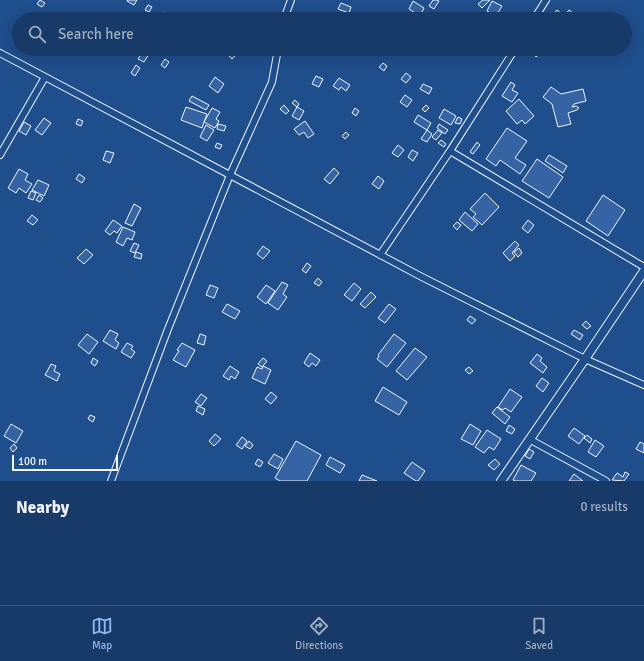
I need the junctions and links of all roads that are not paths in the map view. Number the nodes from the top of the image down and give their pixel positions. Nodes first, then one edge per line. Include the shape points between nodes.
1 (291, 0) edge
2 (546, 0) edge
3 (287, 12) edge
4 (538, 12) edge
5 (0, 53) edge
6 (277, 56) edge
7 (511, 56) edge
8 (45, 77) junction
9 (450, 151) junction
10 (0, 155) edge
11 (230, 175) junction
12 (380, 255) junction
13 (644, 267) edge
14 (644, 271) edge
15 (585, 359) junction
16 (644, 385) edge
17 (529, 439) junction
18 (111, 481) edge
19 (501, 481) edge
20 (606, 481) edge

1 - 3 street
2 - 4 street
5 - 8 street
6 - 11 street via 272,82
7 - 9 street
8 - 10 street
8 - 11 street
9 - 12 street
9 - 13 street
11 - 12 street
11 - 18 street
12 - 15 street
14 - 15 street
15 - 16 street
15 - 17 street
17 - 19 street
17 - 20 street

